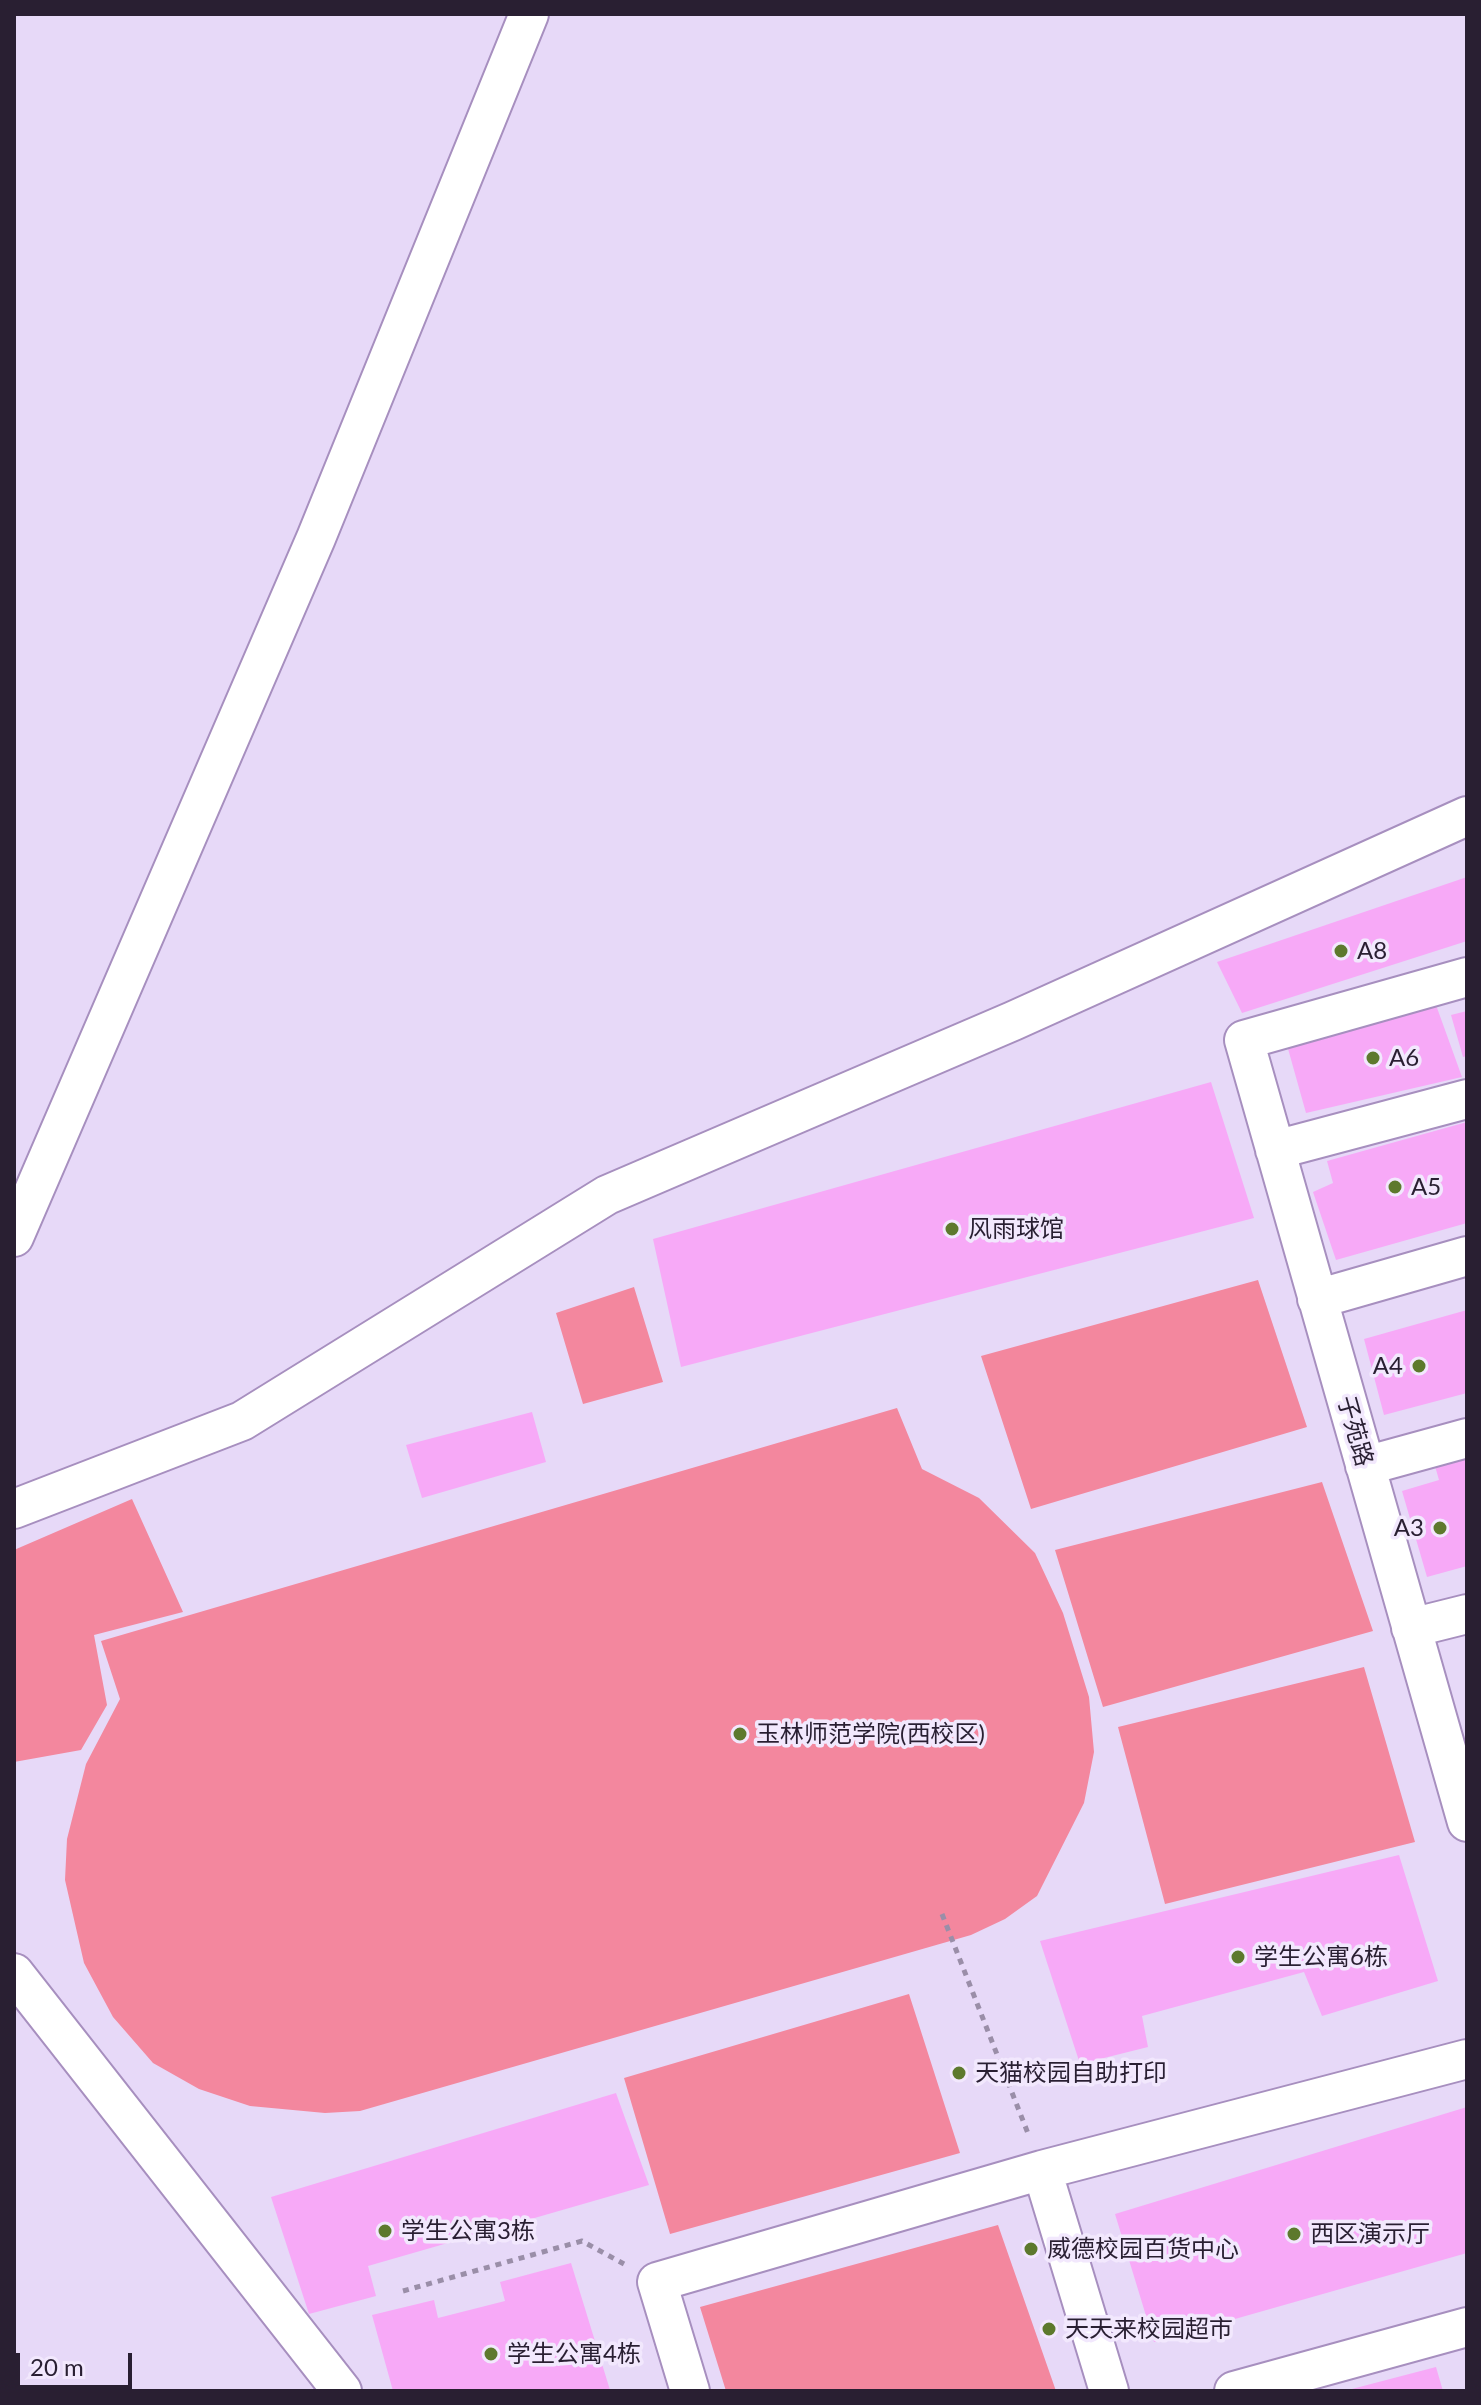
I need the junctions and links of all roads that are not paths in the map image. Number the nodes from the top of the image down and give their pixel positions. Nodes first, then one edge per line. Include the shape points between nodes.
1 (529, 14) edge
2 (1467, 816) edge
3 (1467, 977) edge
4 (1467, 1099) edge
5 (1275, 1150) junction
6 (14, 1237) edge
7 (1467, 1256) edge
8 (1317, 1299) junction
9 (1467, 1438) edge
10 (1365, 1466) junction
11 (14, 1509) edge
12 (1467, 1614) edge
13 (1411, 1628) junction
14 (1460, 1770) edge
15 (1467, 1822) edge
16 (14, 1973) edge
17 (1467, 2059) edge
18 (1042, 2170) junction
19 (1467, 2327) edge
20 (342, 2391) edge
21 (690, 2391) edge
22 (1109, 2391) edge
23 (1234, 2391) edge

1 - 6 street via 316,538
2 - 11 street via 1013,1021 607,1195 242,1421
3 - 5 street, 子苑路 via 1244,1040
4 - 5 street
5 - 8 street, 子苑路
7 - 8 street
8 - 10 street, 子苑路
9 - 10 street
10 - 13 street, 子苑路
12 - 13 street
13 - 14 street, 子苑路
14 - 15 street, 子苑路
16 - 20 street
17 - 18 street
18 - 21 street via 657,2282
18 - 22 street
19 - 23 street

